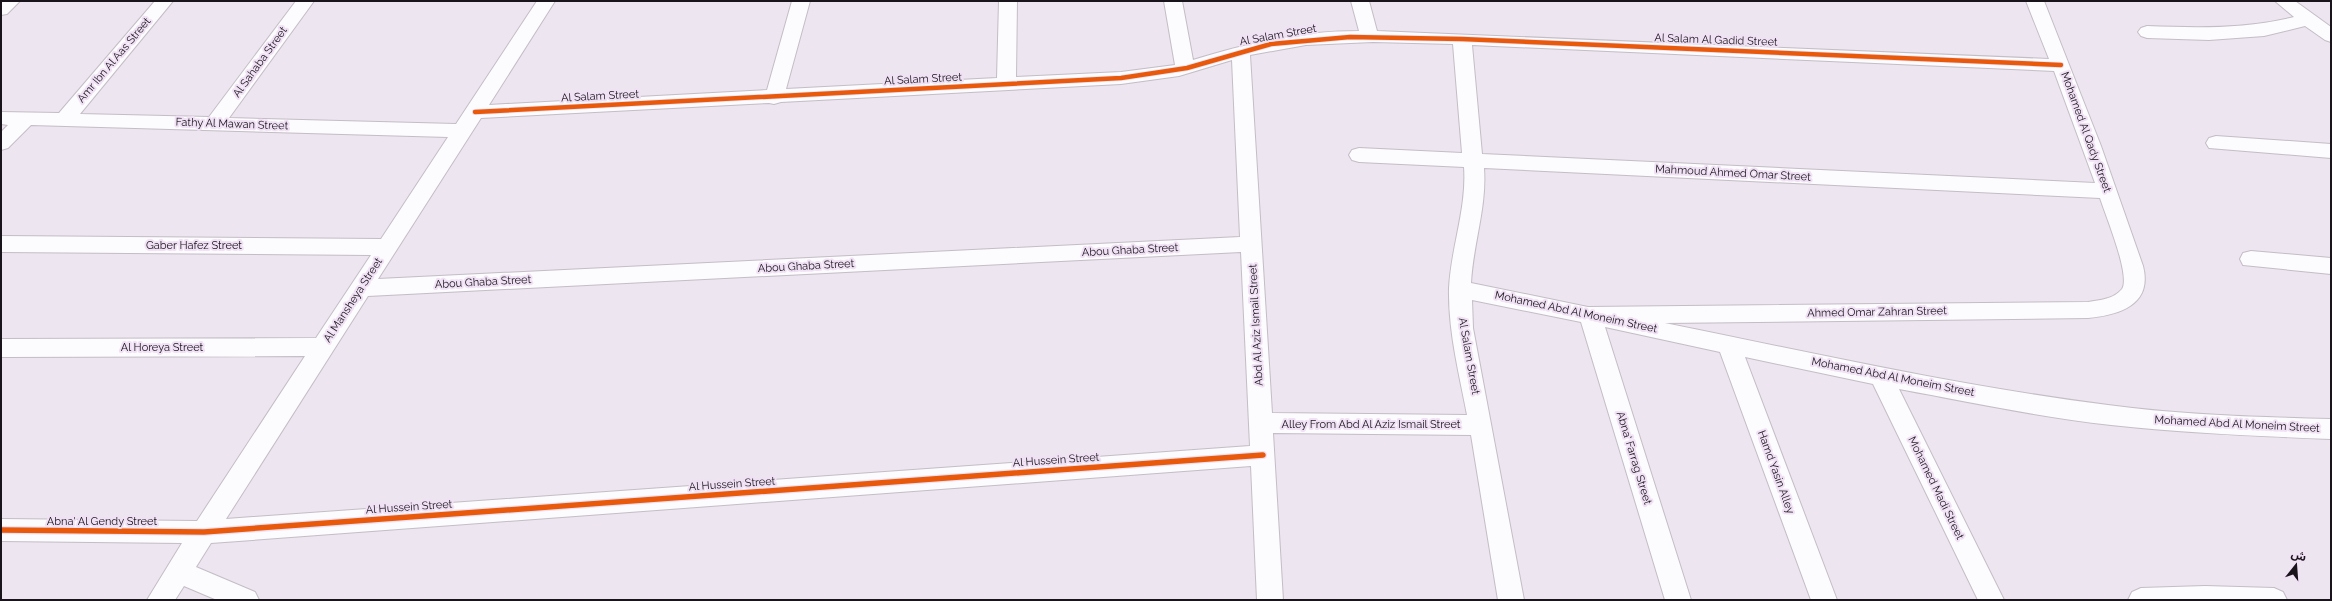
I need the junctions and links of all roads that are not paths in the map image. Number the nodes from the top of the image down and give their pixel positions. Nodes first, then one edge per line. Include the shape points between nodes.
1 (11, 1) edge
2 (164, 1) edge
3 (306, 1) edge
4 (546, 1) edge
5 (802, 1) edge
6 (1008, 1) edge
7 (1173, 1) edge
8 (1360, 1) edge
9 (2035, 1) edge
10 (2284, 1) edge
11 (1, 10) edge
12 (2310, 19) junction
13 (2147, 32) dead end
14 (1369, 36) junction
15 (2331, 36) edge
16 (1462, 39) junction
17 (1241, 51) junction
18 (2062, 65) junction
19 (1185, 68) junction
20 (1006, 85) junction
21 (774, 98) junction
22 (475, 112) junction
23 (1, 118) edge
24 (27, 118) junction
25 (65, 119) junction
26 (215, 123) junction
27 (462, 131) junction
28 (1, 143) edge
29 (2216, 143) dead end
30 (2331, 151) edge
31 (1359, 154) dead end
32 (1474, 160) junction
33 (2108, 191) junction
34 (1, 244) edge
35 (1252, 244) junction
36 (387, 247) junction
37 (2251, 259) dead end
38 (2132, 266) joint
39 (2331, 266) edge
40 (360, 288) junction
41 (1460, 289) junction
42 (1590, 315) junction
43 (1729, 344) junction
44 (322, 347) junction
45 (1, 348) edge
46 (1881, 376) junction
47 (1262, 423) junction
48 (1481, 425) junction
49 (2331, 429) edge
50 (1263, 455) junction
51 (1, 530) edge
52 (204, 532) junction
53 (178, 572) junction
54 (160, 600) edge
55 (246, 600) edge
56 (1270, 600) edge
57 (1511, 600) edge
58 (1678, 600) edge
59 (1824, 600) edge
60 (1991, 600) edge
61 (2141, 600) edge
62 (2274, 600) edge

1 - 11 street
2 - 25 street, Amr Ibn Al Aas Street
3 - 26 street, Al Sahaba Street
4 - 22 street, Al Mansheya Street
5 - 21 street
6 - 20 street
7 - 19 street
8 - 14 street
9 - 18 street, Mohamed Al Qady Street
10 - 12 street
12 - 13 street via 2264,30 2209,34
12 - 15 street
14 - 16 street, Al Salam Al Gadid Street
14 - 17 street, Al Salam Street via 1318,38
16 - 18 street, Al Salam Al Gadid Street
16 - 32 street, Al Salam Street
17 - 19 street, Al Salam Street
17 - 35 street, Abd Al Aziz Ismail Street
18 - 33 street, Mohamed Al Qady Street
19 - 20 street, Al Salam Street via 1121,78
20 - 21 street, Al Salam Street
21 - 22 street, Al Salam Street
22 - 27 street, Al Mansheya Street
23 - 24 street, Fathy Al Mawan Street
24 - 25 street, Fathy Al Mawan Street
24 - 28 street
25 - 26 street, Fathy Al Mawan Street
26 - 27 street, Fathy Al Mawan Street
27 - 36 street, Al Mansheya Street
29 - 30 street
31 - 32 street, Mahmoud Ahmed Omar Street
32 - 33 street, Mahmoud Ahmed Omar Street
32 - 41 street, Al Salam Street via 1475,183 1471,220 1462,258
33 - 38 street, Mohamed Al Qady Street
34 - 36 street, Gaber Hafez Street
35 - 40 street, Abou Ghaba Street
35 - 47 street, Abd Al Aziz Ismail Street
36 - 40 street, Al Mansheya Street
37 - 39 street
38 - 42 street, Ahmed Omar Zahran Street via 2135,283 2127,298 2112,307 2088,310
40 - 44 street, Al Mansheya Street
41 - 42 street, Mohamed Abd Al Moneim Street
41 - 48 street, Al Salam Street via 1462,328
42 - 43 street, Mohamed Abd Al Moneim Street
42 - 58 street, Abna' Farrag Street
43 - 46 street, Mohamed Abd Al Moneim Street
43 - 59 street, Hamd Yasin Alley
44 - 45 street, Al Horeya Street
44 - 52 street, Al Mansheya Street
46 - 49 street, Mohamed Abd Al Moneim Street via 2109,416 2214,425
46 - 60 street, Mohamed Madi Street
47 - 48 street, Alley From Abd Al Aziz Ismail Street
47 - 50 street, Abd Al Aziz Ismail Street
48 - 57 street, Al Salam Street
50 - 52 street, Al Hussein Street
50 - 56 street, Abd Al Aziz Ismail Street
51 - 52 street, Abna' Al Gendy Street
52 - 53 street, Al Mansheya Street
53 - 54 street, Al Mansheya Street
53 - 55 street
61 - 62 street

